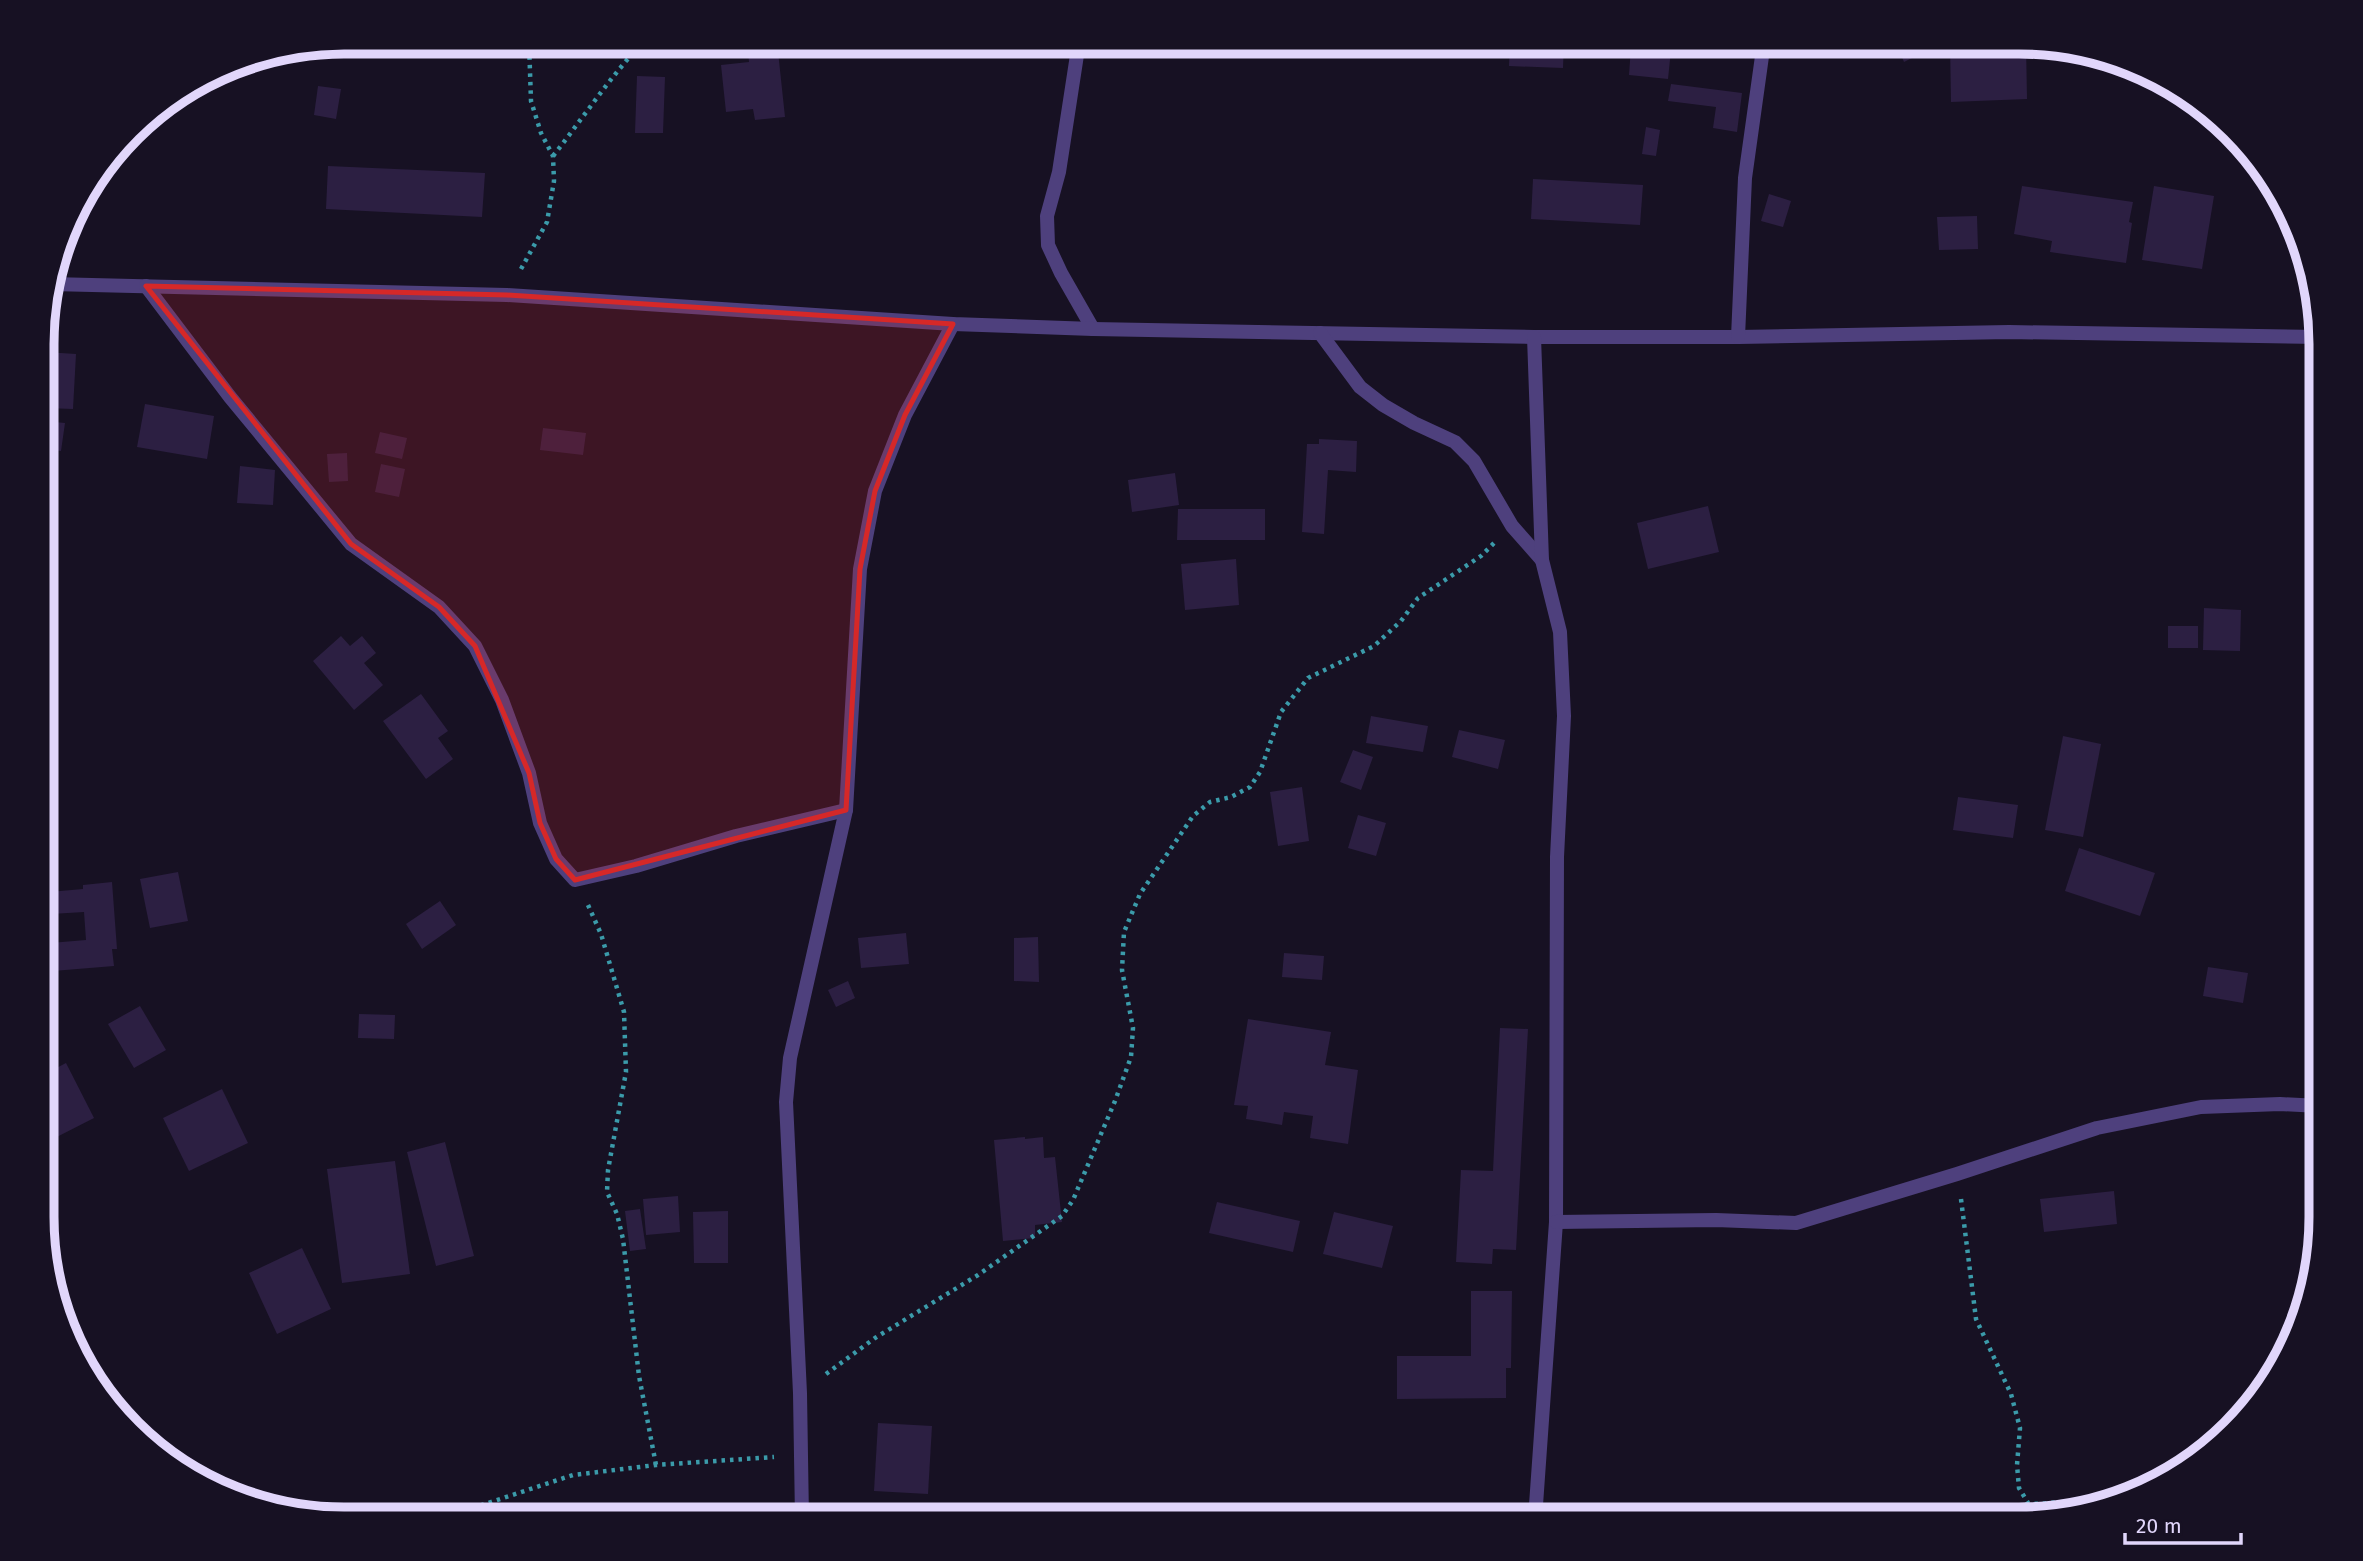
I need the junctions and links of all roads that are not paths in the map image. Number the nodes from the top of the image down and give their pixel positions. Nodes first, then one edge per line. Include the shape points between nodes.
1 (1077, 54) edge
2 (1762, 54) edge
3 (61, 284) edge
4 (146, 286) junction
5 (953, 324) junction
6 (1093, 329) junction
7 (1320, 333) junction
8 (1534, 337) junction
9 (1738, 337) junction
10 (2309, 337) edge
11 (1542, 560) junction
12 (846, 810) junction
13 (2309, 1106) edge
14 (1556, 1222) junction
15 (802, 1507) edge
16 (1536, 1507) edge

1 - 6 street via 1059,172 1047,216 1048,245
2 - 9 street via 1745,178
3 - 4 street
4 - 5 street via 507,295
4 - 12 street via 351,544 439,607 475,646 502,700 550,847 575,880
5 - 6 street
5 - 12 street via 905,415 874,491 860,569
6 - 7 street
7 - 8 street
7 - 11 street via 1360,387 1465,451 1512,526
8 - 9 street
8 - 11 street
9 - 10 street via 2009,332
11 - 14 street via 1560,632 1564,716 1557,857
12 - 15 street via 790,1058 786,1101
13 - 14 street via 2201,1107 2097,1128 1796,1223
14 - 16 street

